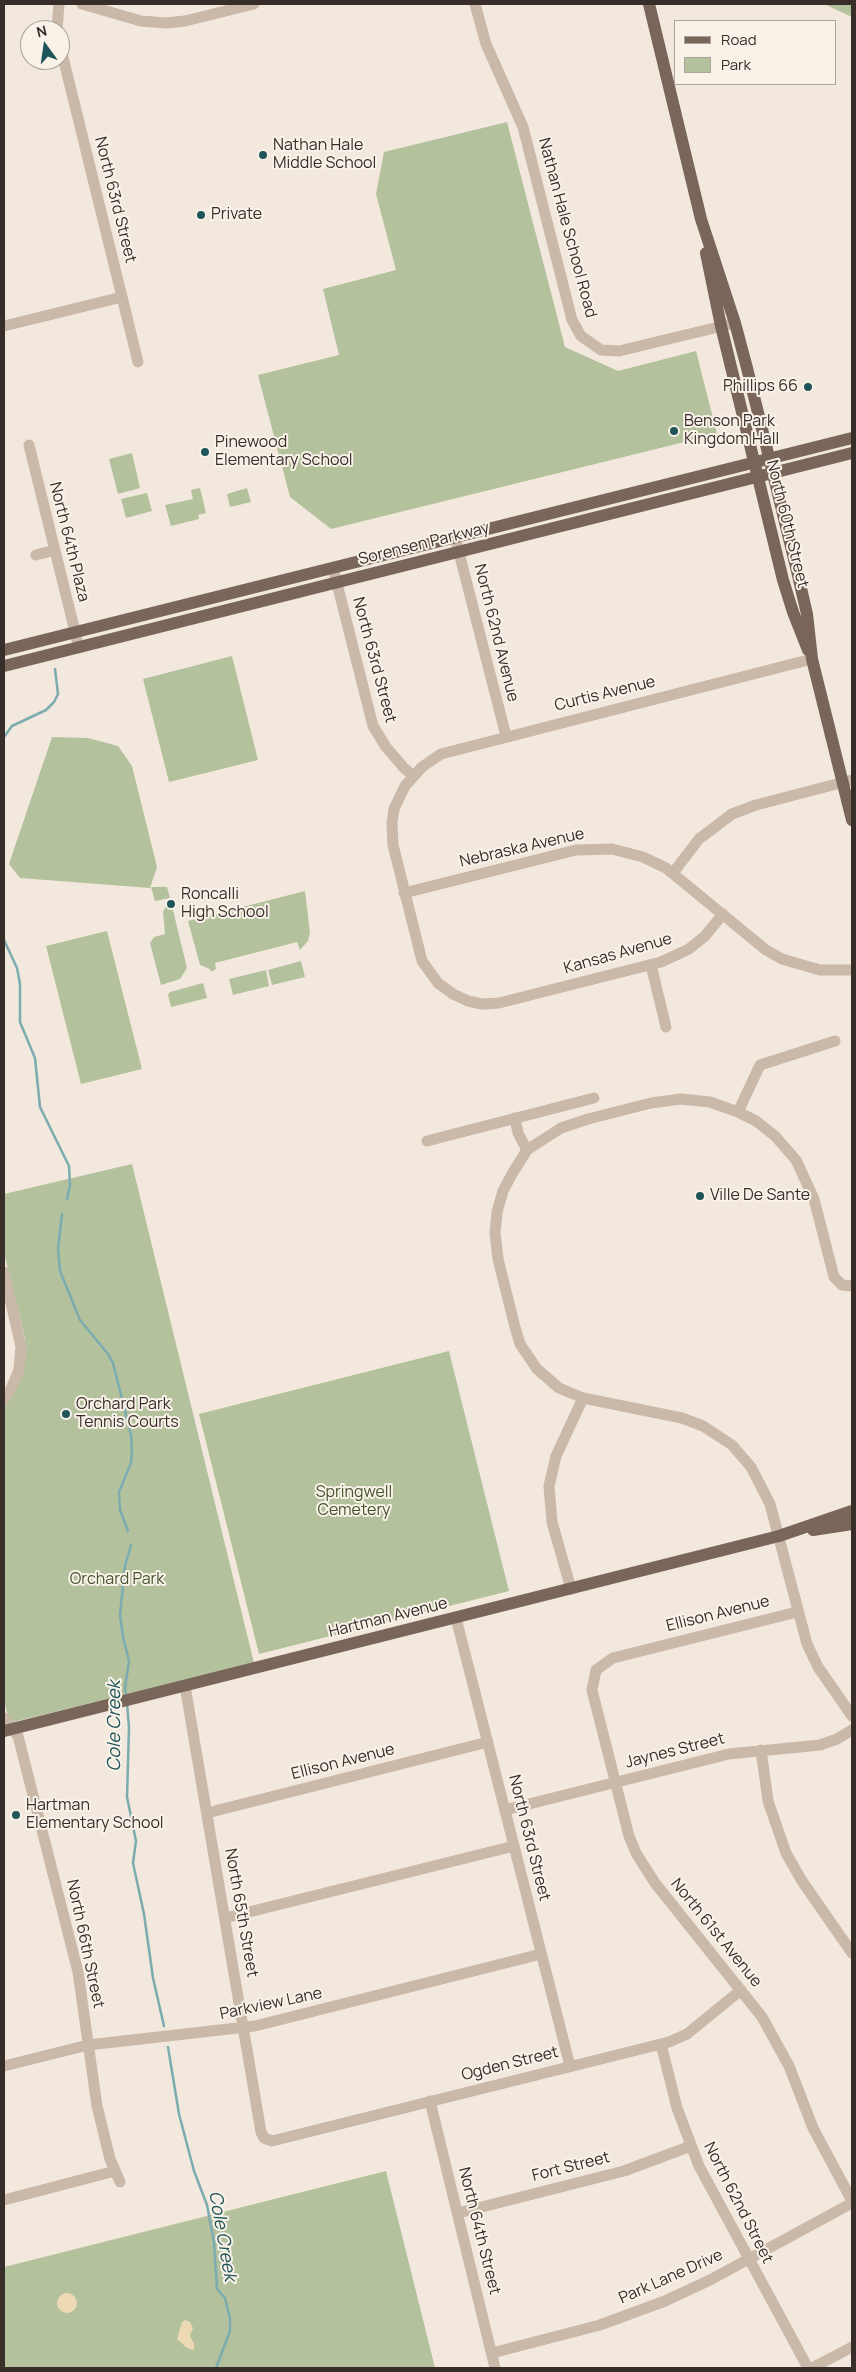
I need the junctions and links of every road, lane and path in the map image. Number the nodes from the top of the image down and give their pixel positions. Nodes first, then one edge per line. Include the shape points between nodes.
1 (59, 4) edge
2 (82, 4) edge
3 (254, 4) edge
4 (475, 4) edge
5 (648, 4) edge
6 (58, 20) edge
7 (66, 70) edge
8 (702, 219) junction
9 (122, 297) junction
10 (735, 323) junction
11 (4, 326) edge
12 (721, 326) junction
13 (138, 362) dead end
14 (852, 438) edge
15 (29, 445) dead end
16 (852, 453) edge
17 (770, 459) junction
18 (754, 462) junction
19 (773, 473) junction
20 (758, 477) junction
21 (455, 537) junction
22 (55, 550) junction
23 (459, 552) junction
24 (36, 555) dead end
25 (333, 568) junction
26 (336, 583) junction
27 (75, 633) junction
28 (79, 648) junction
29 (4, 650) edge
30 (812, 659) junction
31 (4, 666) edge
32 (506, 736) junction
33 (414, 776) junction
34 (848, 781) edge
35 (852, 820) edge
36 (673, 873) junction
37 (404, 893) junction
38 (723, 914) junction
39 (650, 965) junction
40 (852, 970) edge
41 (666, 1027) dead end
42 (835, 1041) dead end
43 (594, 1098) dead end
44 (738, 1112) junction
45 (515, 1118) junction
46 (427, 1141) dead end
47 (527, 1150) junction
48 (4, 1272) edge
49 (852, 1286) edge
50 (582, 1398) junction
51 (4, 1399) edge
52 (852, 1511) edge
53 (852, 1524) edge
54 (779, 1536) junction
55 (571, 1589) junction
56 (797, 1612) junction
57 (456, 1618) junction
58 (594, 1673) joint
59 (185, 1686) junction
60 (852, 1716) edge
61 (6, 1726) edge
62 (852, 1730) edge
63 (488, 1742) junction
64 (761, 1750) junction
65 (614, 1782) junction
66 (505, 1810) junction
67 (207, 1813) junction
68 (514, 1846) junction
69 (225, 1918) junction
70 (852, 1953) edge
71 (541, 1954) junction
72 (741, 1990) junction
73 (244, 2028) junction
74 (661, 2044) junction
75 (88, 2046) junction
76 (4, 2066) edge
77 (570, 2066) junction
78 (430, 2101) junction
79 (272, 2141) joint
80 (691, 2146) junction
81 (4, 2200) edge
82 (852, 2202) edge
83 (458, 2213) junction
84 (748, 2260) junction
85 (852, 2346) edge
86 (492, 2353) junction
87 (495, 2368) edge
88 (808, 2368) edge
89 (812, 2368) edge

1 - 6 street
2 - 3 street via 141,21 166,23
4 - 12 street, Nathan Hale School Road via 486,44 523,127 572,320 581,336 593,346 614,352
5 - 8 main road, North 60th Street
7 - 9 street, North 63rd Street
8 - 10 main road, North 60th Street
8 - 12 main road, North 60th Street
9 - 11 street
9 - 13 street, North 63rd Street
10 - 12 street, Nathan Hale School Road
10 - 17 main road, North 60th Street
12 - 18 main road, North 60th Street
14 - 17 main road, Sorensen Parkway
15 - 22 street, North 64th Plaza
16 - 19 main road, Sorensen Parkway
17 - 18 main road, Sorensen Parkway
17 - 19 main road, North 60th Street
18 - 20 main road, North 60th Street
18 - 21 main road, Sorensen Parkway
19 - 20 main road, Sorensen Parkway
19 - 30 main road, North 60th Street via 807,614
20 - 23 main road, Sorensen Parkway
20 - 30 main road, North 60th Street via 792,612
21 - 23 street, North 62nd Avenue
21 - 25 main road, Sorensen Parkway
22 - 24 street
22 - 27 street, North 64th Plaza
23 - 26 main road, Sorensen Parkway
23 - 32 street, North 62nd Avenue
25 - 26 street, North 63rd Street
25 - 27 main road, Sorensen Parkway
26 - 28 main road, Sorensen Parkway
26 - 33 street, North 63rd Street via 373,726 386,747
27 - 28 street, North 64th Plaza
27 - 29 main road, Sorensen Parkway
28 - 31 main road, Sorensen Parkway
30 - 32 street, Curtis Avenue
30 - 34 main road, North 60th Street
32 - 33 street, Curtis Avenue via 442,754
33 - 37 street via 399,797 392,823 393,845
34 - 35 main road, North 60th Street
34 - 36 street via 732,814 699,839
36 - 37 street, Nebraska Avenue via 633,853 591,848
36 - 38 street, Nebraska Avenue
37 - 39 street, Kansas Avenue via 422,961 438,983 453,994 475,1003 499,1002
38 - 39 street, Kansas Avenue via 690,949
38 - 40 street via 766,950 782,959 820,970
39 - 41 street
42 - 44 street via 760,1065
43 - 45 street
44 - 47 street via 692,1100 651,1103 570,1124
44 - 49 street via 775,1136 796,1160 814,1199 834,1277 842,1285
45 - 46 street
45 - 47 street via 518,1134
47 - 50 street via 499,1203 495,1233 498,1259 515,1327 528,1357 546,1379
48 - 51 street via 21,1347 19,1370
50 - 54 street via 682,1418 721,1437 742,1455 759,1478
50 - 55 street via 556,1456 549,1486 552,1522
52 - 54 main road, Hartman Avenue
53 - 54 main road, Hartman Avenue
54 - 55 main road, Hartman Avenue
54 - 56 street
55 - 57 main road, Hartman Avenue
56 - 58 street, Ellison Avenue via 612,1658
56 - 60 street via 812,1657
57 - 59 main road, Hartman Avenue
57 - 63 street, North 63rd Street
58 - 65 street, North 61st Avenue via 592,1690
59 - 61 main road, Hartman Avenue
59 - 67 street, North 65th Street
61 - 75 street, North 66th Street via 18,1736 76,1963
62 - 64 street, Jaynes Street via 820,1744
63 - 66 street, North 63rd Street
63 - 67 street, Ellison Avenue
64 - 65 street, Jaynes Street via 729,1754
64 - 70 street via 768,1801 786,1853
65 - 66 street, Jaynes Street
65 - 72 street, North 61st Avenue via 628,1836 643,1867
66 - 68 street, North 63rd Street
67 - 69 street, North 65th Street
68 - 69 street
68 - 71 street, North 63rd Street
69 - 73 street, North 65th Street
71 - 73 street, Parkview Lane
71 - 77 street, North 63rd Street
72 - 74 street, Ogden Street via 687,2034
72 - 82 street, North 61st Avenue via 778,2042 813,2128
73 - 75 street, Parkview Lane
73 - 79 street, North 65th Street via 261,2132 264,2138
74 - 77 street, Ogden Street
74 - 80 street, North 62nd Street
75 - 76 street, Parkview Lane
75 - 81 street, North 66th Street via 97,2106 117,2176
77 - 78 street, Ogden Street
78 - 79 street, Ogden Street
78 - 83 street, North 64th Street
80 - 83 street, Fort Street via 624,2171
80 - 84 street, North 62nd Street
82 - 84 street, Park Lane Drive
83 - 86 street, North 64th Street
84 - 86 street, Park Lane Drive via 691,2290 623,2317
84 - 88 street, North 62nd Street
85 - 89 street
86 - 87 street, North 64th Street

